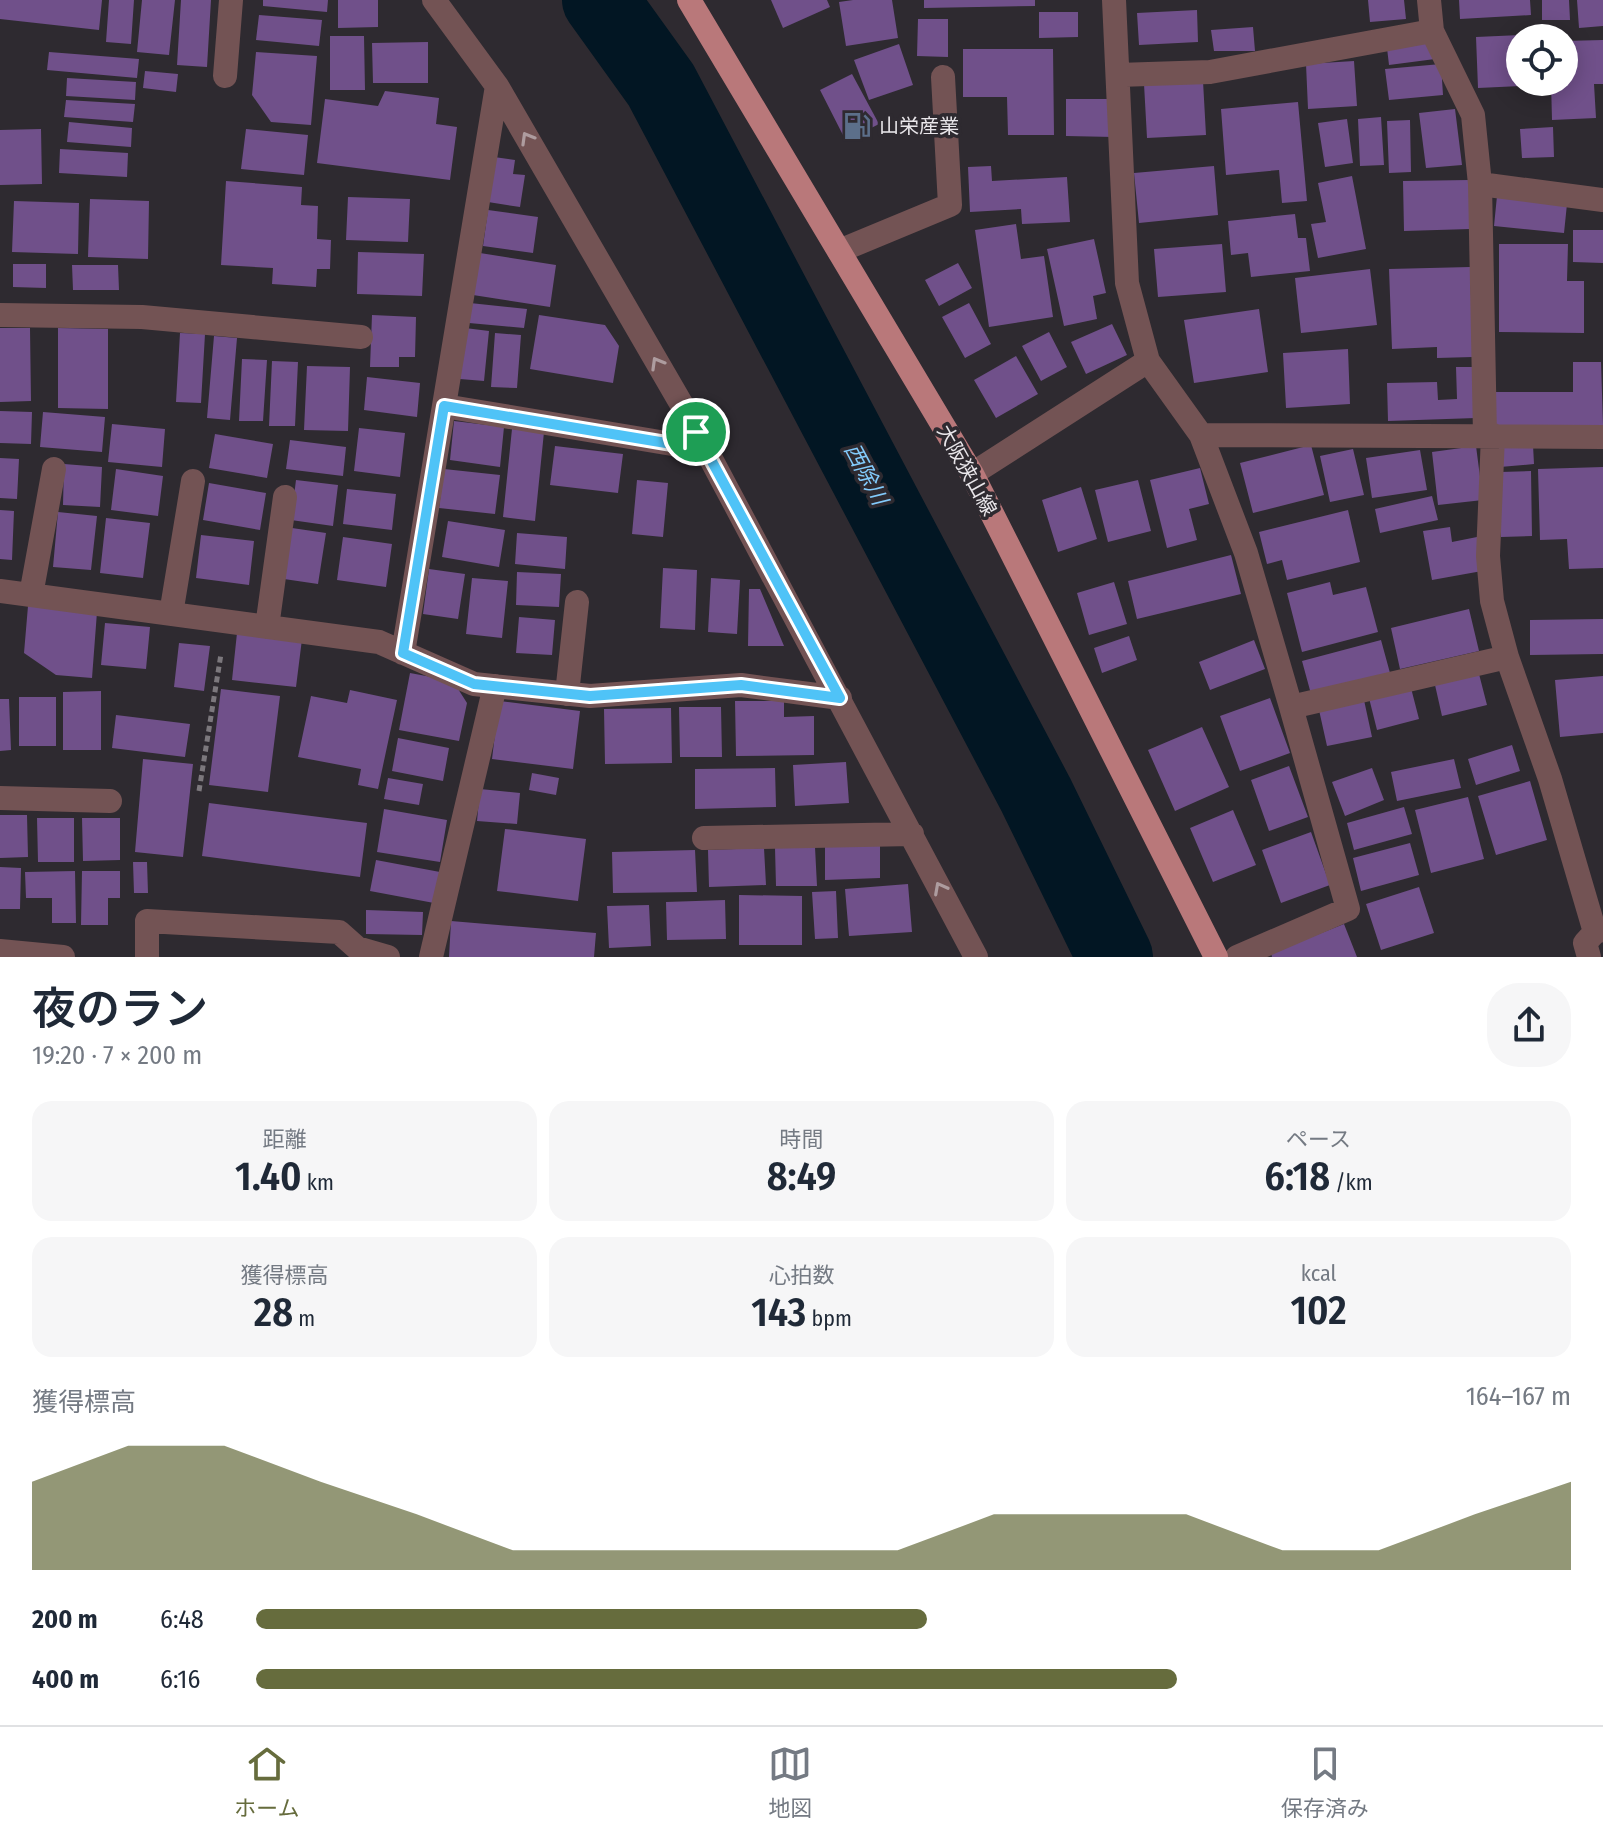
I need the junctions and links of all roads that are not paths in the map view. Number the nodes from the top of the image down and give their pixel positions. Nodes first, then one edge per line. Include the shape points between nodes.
1 (231, 0) edge
2 (434, 0) edge
3 (689, 0) edge
4 (1114, 0) edge
5 (1429, 0) edge
6 (1432, 31) junction
7 (1118, 75) junction
8 (225, 76) dead end
9 (943, 77) dead end
10 (497, 86) junction
11 (1480, 184) junction
12 (1603, 200) edge
13 (839, 251) junction
14 (0, 315) edge
15 (361, 337) dead end
16 (1148, 361) junction
17 (444, 406) junction
18 (696, 432) junction
19 (1201, 435) junction
20 (1489, 435) junction
21 (1603, 437) edge
22 (54, 469) dead end
23 (972, 474) junction
24 (193, 481) dead end
25 (285, 497) dead end
26 (0, 591) edge
27 (31, 595) junction
28 (577, 602) dead end
29 (171, 614) junction
30 (267, 627) junction
31 (403, 653) junction
32 (1507, 657) junction
33 (495, 686) junction
34 (567, 694) junction
35 (840, 698) junction
36 (1291, 707) junction
37 (0, 798) edge
38 (110, 801) dead end
39 (912, 834) junction
40 (704, 838) dead end
41 (1599, 931) edge
42 (0, 951) edge
43 (63, 957) edge
44 (147, 957) edge
45 (388, 957) edge
46 (431, 957) edge
47 (976, 957) edge
48 (1216, 957) edge
49 (1237, 957) edge
50 (1589, 957) edge

1 - 8 street
2 - 10 street
3 - 13 main road, 大阪狭山線
4 - 7 street
5 - 6 street
6 - 7 street via 1210,72
6 - 11 street via 1473,115
7 - 16 street via 1127,283
9 - 13 street via 950,205
10 - 17 street
18 -> 10 street
11 - 12 street
11 - 20 street
13 - 23 main road, 大阪狭山線
14 - 15 street via 142,317
16 - 19 street
16 - 23 street
17 - 18 street via 672,444
17 - 31 street
18 - 35 street
19 - 20 street
19 - 36 street via 1246,553
20 - 21 street
20 - 32 street via 1488,556 1492,601
22 - 27 street
23 - 48 main road, 大阪狭山線
24 - 29 street
25 - 30 street
26 - 27 street
27 - 29 street
28 - 34 street
29 - 30 street
30 - 31 street via 379,642
31 - 33 street via 474,684
32 - 36 street
32 - 41 street
33 - 34 street
33 - 46 street
34 - 35 street via 741,685
35 - 39 street
36 - 49 street via 1348,909
37 - 38 street
39 - 40 street
47 -> 39 street
41 - 50 street via 1585,943
42 - 43 street
44 - 45 street via 147,921 339,932 357,948

